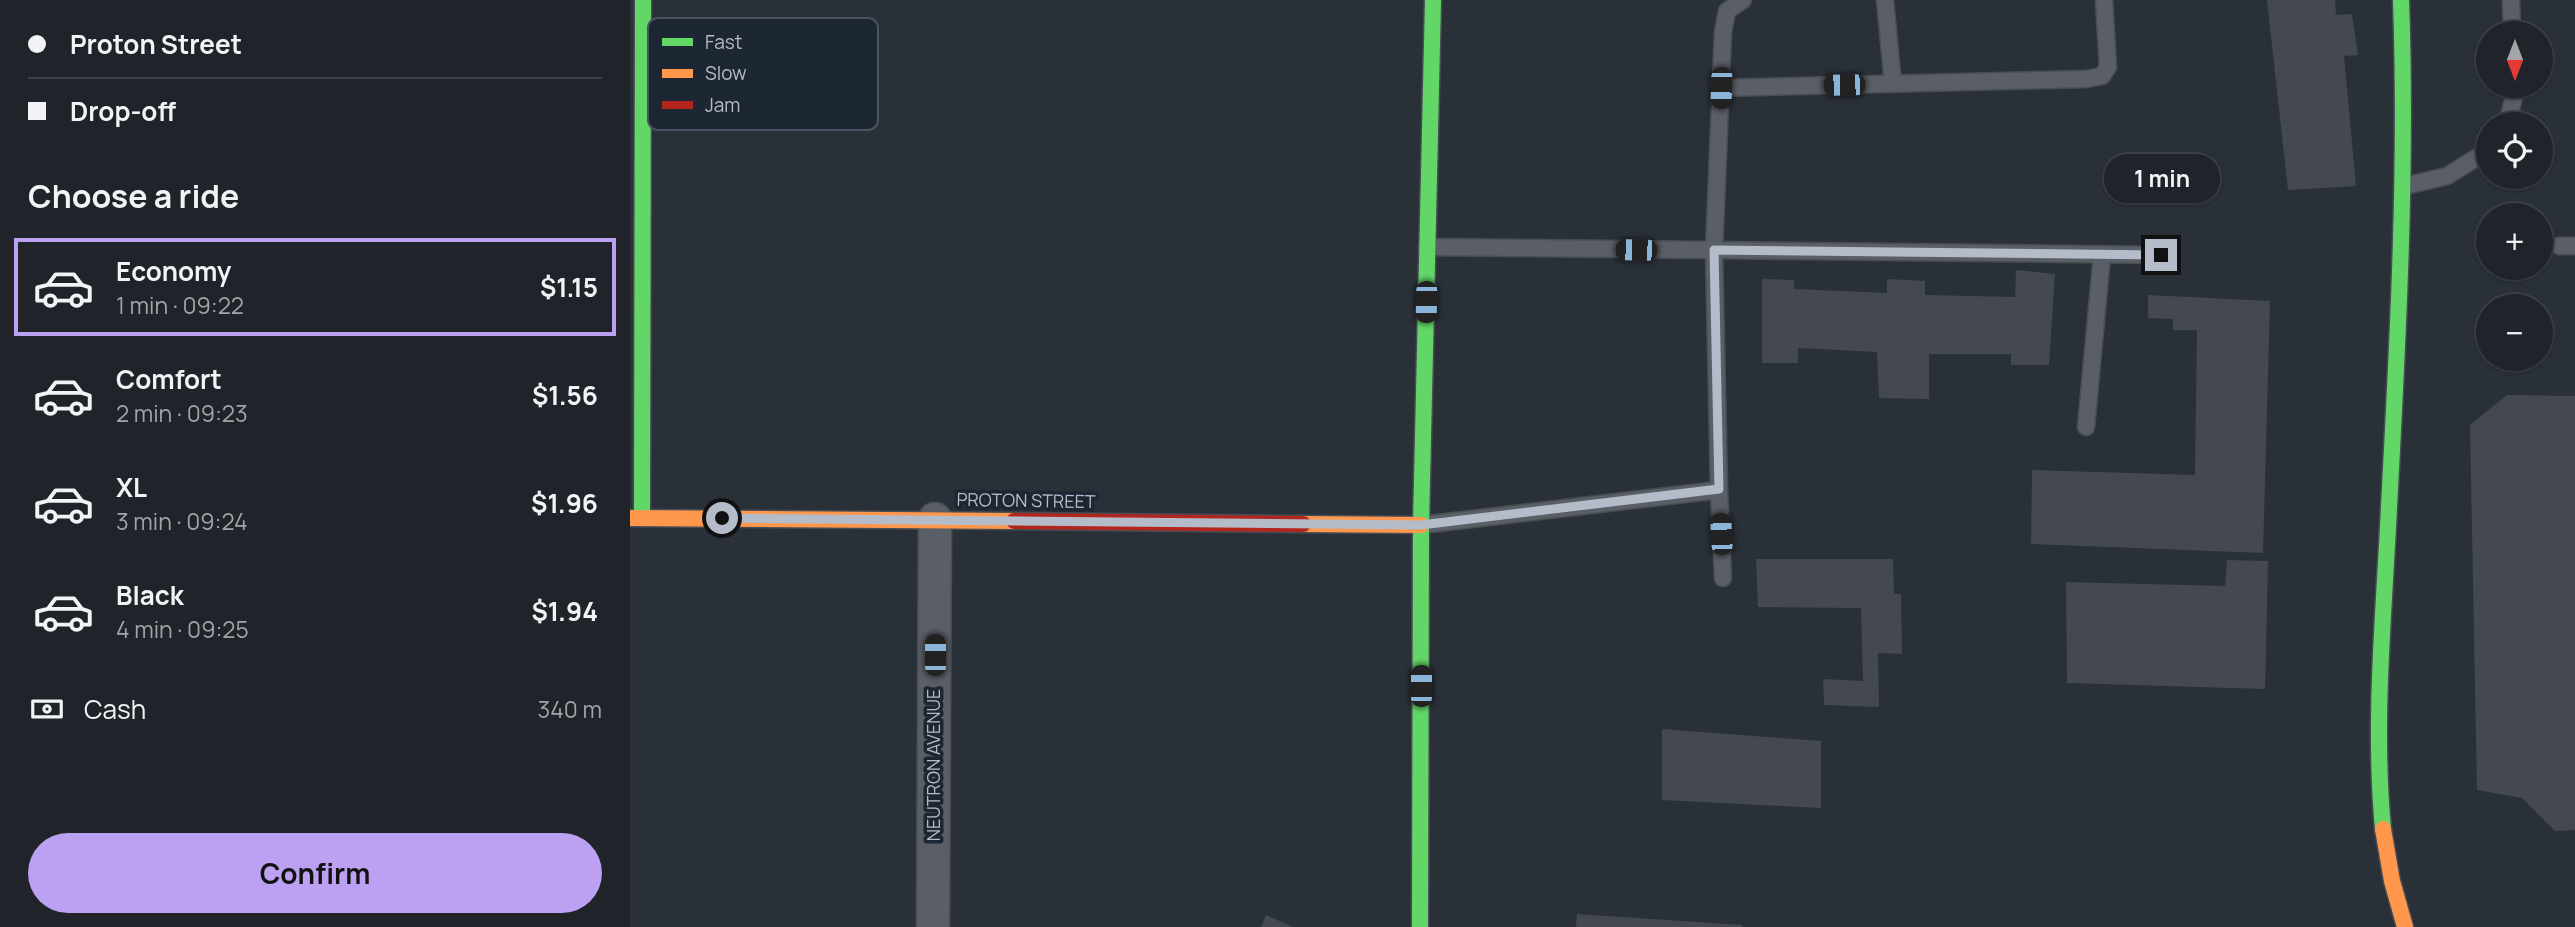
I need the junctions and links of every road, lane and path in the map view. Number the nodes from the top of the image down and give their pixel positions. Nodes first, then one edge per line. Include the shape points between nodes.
1 (643, 0) edge
2 (1433, 0) edge
3 (1744, 0) edge
4 (1885, 0) edge
5 (2104, 0) edge
6 (2401, 0) edge
7 (2511, 0) edge
8 (2512, 21) edge
9 (1893, 84) junction
10 (1721, 88) junction
11 (2476, 158) edge
12 (2405, 186) junction
13 (1427, 247) junction
14 (1714, 250) junction
15 (2102, 255) junction
16 (2161, 255) dead end
17 (2086, 427) dead end
18 (1719, 489) junction
19 (636, 518) edge
20 (935, 519) junction
21 (1421, 525) junction
22 (1723, 578) dead end
23 (933, 927) edge
24 (1420, 927) edge
25 (2404, 927) edge

1 - 19 street
2 - 13 street
3 - 10 lane via 1727,11
4 - 9 lane
5 - 9 lane via 2108,66 2102,76
6 - 12 street
7 - 8 lane
9 - 10 lane
10 - 14 lane
11 - 12 lane via 2447,176
12 - 25 street via 2378,731 2381,822
13 - 14 lane
13 - 21 street
14 - 15 lane
14 - 18 lane
15 - 16 lane
15 - 17 lane
18 - 21 lane
18 - 22 lane
19 - 20 street, PROTON STREET
20 - 21 street, PROTON STREET
20 - 23 street, NEUTRON AVENUE
21 - 24 street

